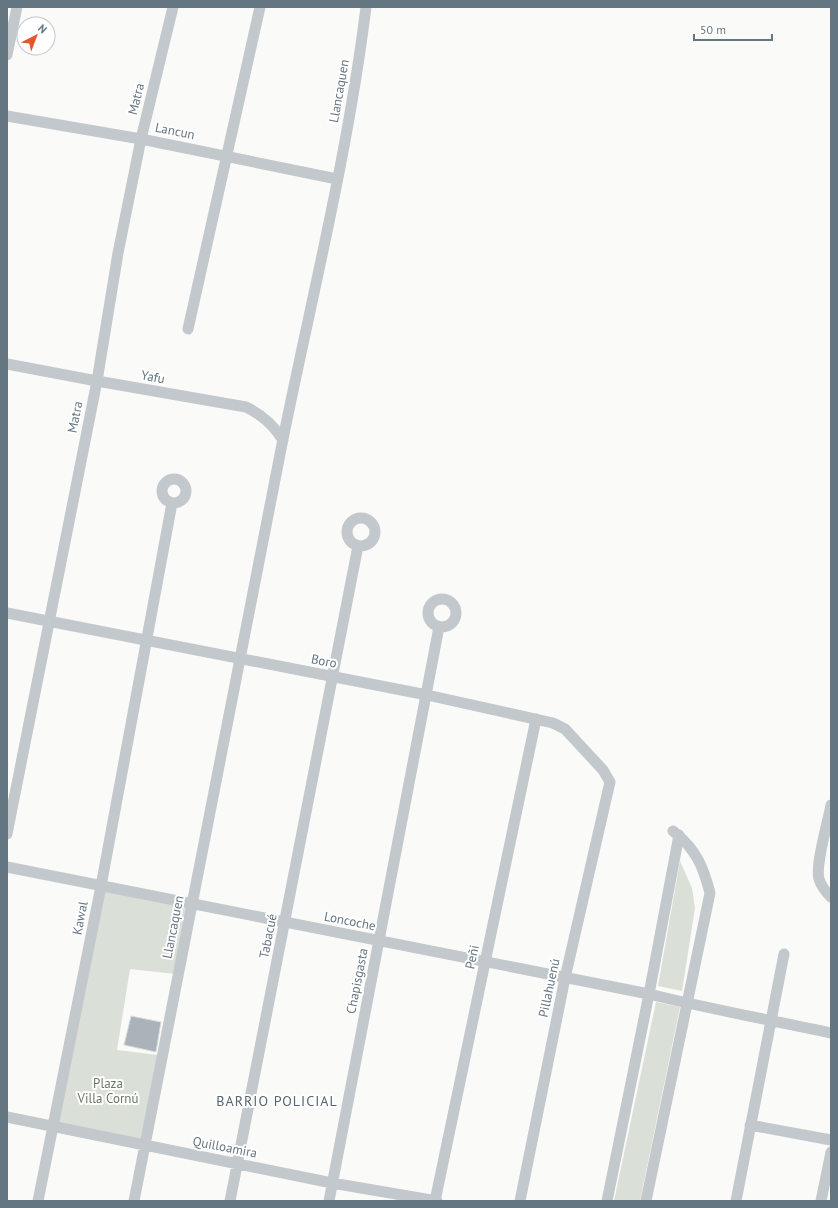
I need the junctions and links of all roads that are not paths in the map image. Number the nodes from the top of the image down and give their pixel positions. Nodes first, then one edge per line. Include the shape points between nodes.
1 (17, 7) edge
2 (174, 7) edge
3 (260, 7) edge
4 (366, 7) edge
5 (7, 55) edge
6 (7, 116) edge
7 (141, 139) junction
8 (227, 156) junction
9 (337, 179) junction
10 (188, 329) dead end
11 (7, 364) edge
12 (97, 381) junction
13 (283, 440) junction
14 (172, 503) dead end
15 (358, 546) dead end
16 (7, 613) edge
17 (48, 621) junction
18 (439, 627) dead end
19 (147, 640) junction
20 (240, 658) junction
21 (333, 677) junction
22 (427, 695) junction
23 (536, 719) junction
24 (610, 782) joint
25 (831, 805) edge
26 (7, 834) edge
27 (7, 867) edge
28 (101, 886) junction
29 (831, 897) edge
30 (192, 904) junction
31 (286, 922) junction
32 (379, 941) junction
33 (784, 954) dead end
34 (485, 962) junction
35 (565, 978) junction
36 (649, 994) junction
37 (688, 1004) junction
38 (771, 1021) junction
39 (831, 1033) edge
40 (7, 1117) edge
41 (750, 1125) junction
42 (52, 1126) junction
43 (831, 1140) edge
44 (144, 1145) junction
45 (831, 1152) edge
46 (237, 1164) junction
47 (332, 1183) junction
48 (38, 1201) edge
49 (134, 1201) edge
50 (230, 1201) edge
51 (328, 1201) edge
52 (436, 1201) edge
53 (520, 1201) edge
54 (606, 1201) edge
55 (646, 1201) edge
56 (736, 1201) edge
57 (821, 1201) edge

1 - 5 street
2 - 7 street, Matra
3 - 8 street
4 - 9 street, Llancaquen
6 - 7 street, Lancun
7 - 8 street, Lancun
7 - 12 street, Matra via 118,253
8 - 9 street, Lancun
8 - 10 street
9 - 13 street, Llancaquen
11 - 12 street, Yafu
12 - 13 street, Yafu via 246,407 262,417
12 - 17 street, Matra
13 - 20 street, Llancaquen
14 - 19 street, Kawal
15 - 21 street, Tabacué
16 - 17 street, Boro
17 - 19 street, Boro
17 - 26 street, Matra
18 - 22 street, Chapisgasta
19 - 20 street, Boro
19 - 28 street, Kawal
20 - 21 street, Boro
20 - 30 street, Llancaquen
21 - 22 street, Boro
21 - 31 street, Tabacué
22 - 23 street, Boro
22 - 32 street, Chapisgasta
23 - 24 street, Boro via 565,729 603,770
23 - 34 street, Peñi
24 - 35 street, Pillahuenú
25 - 29 street via 818,865 819,879
27 - 28 street, Loncoche
28 - 30 street, Loncoche
28 - 42 street, Kawal
30 - 31 street, Loncoche
30 - 44 street, Llancaquen
31 - 32 street, Loncoche
31 - 46 street, Tabacué
32 - 34 street, Loncoche
32 - 47 street, Chapisgasta
33 - 38 street
34 - 35 street, Loncoche
34 - 52 street, Peñi
35 - 36 street, Loncoche
35 - 53 street, Pillahuenú
36 - 37 street, Loncoche
36 - 37 street via 676,833 699,859 710,893
36 - 54 street
37 - 38 street, Loncoche
37 - 55 street
38 - 39 street, Loncoche
38 - 41 street
40 - 42 street, Quilloamira
41 - 43 street
41 - 56 street
42 - 44 street, Quilloamira
42 - 48 street, Kawal
44 - 46 street, Quilloamira
44 - 49 street, Llancaquen
45 - 57 street
46 - 47 street, Quilloamira
46 - 50 street, Tabacué
47 - 51 street, Chapisgasta
47 - 52 street, Quilloamira

